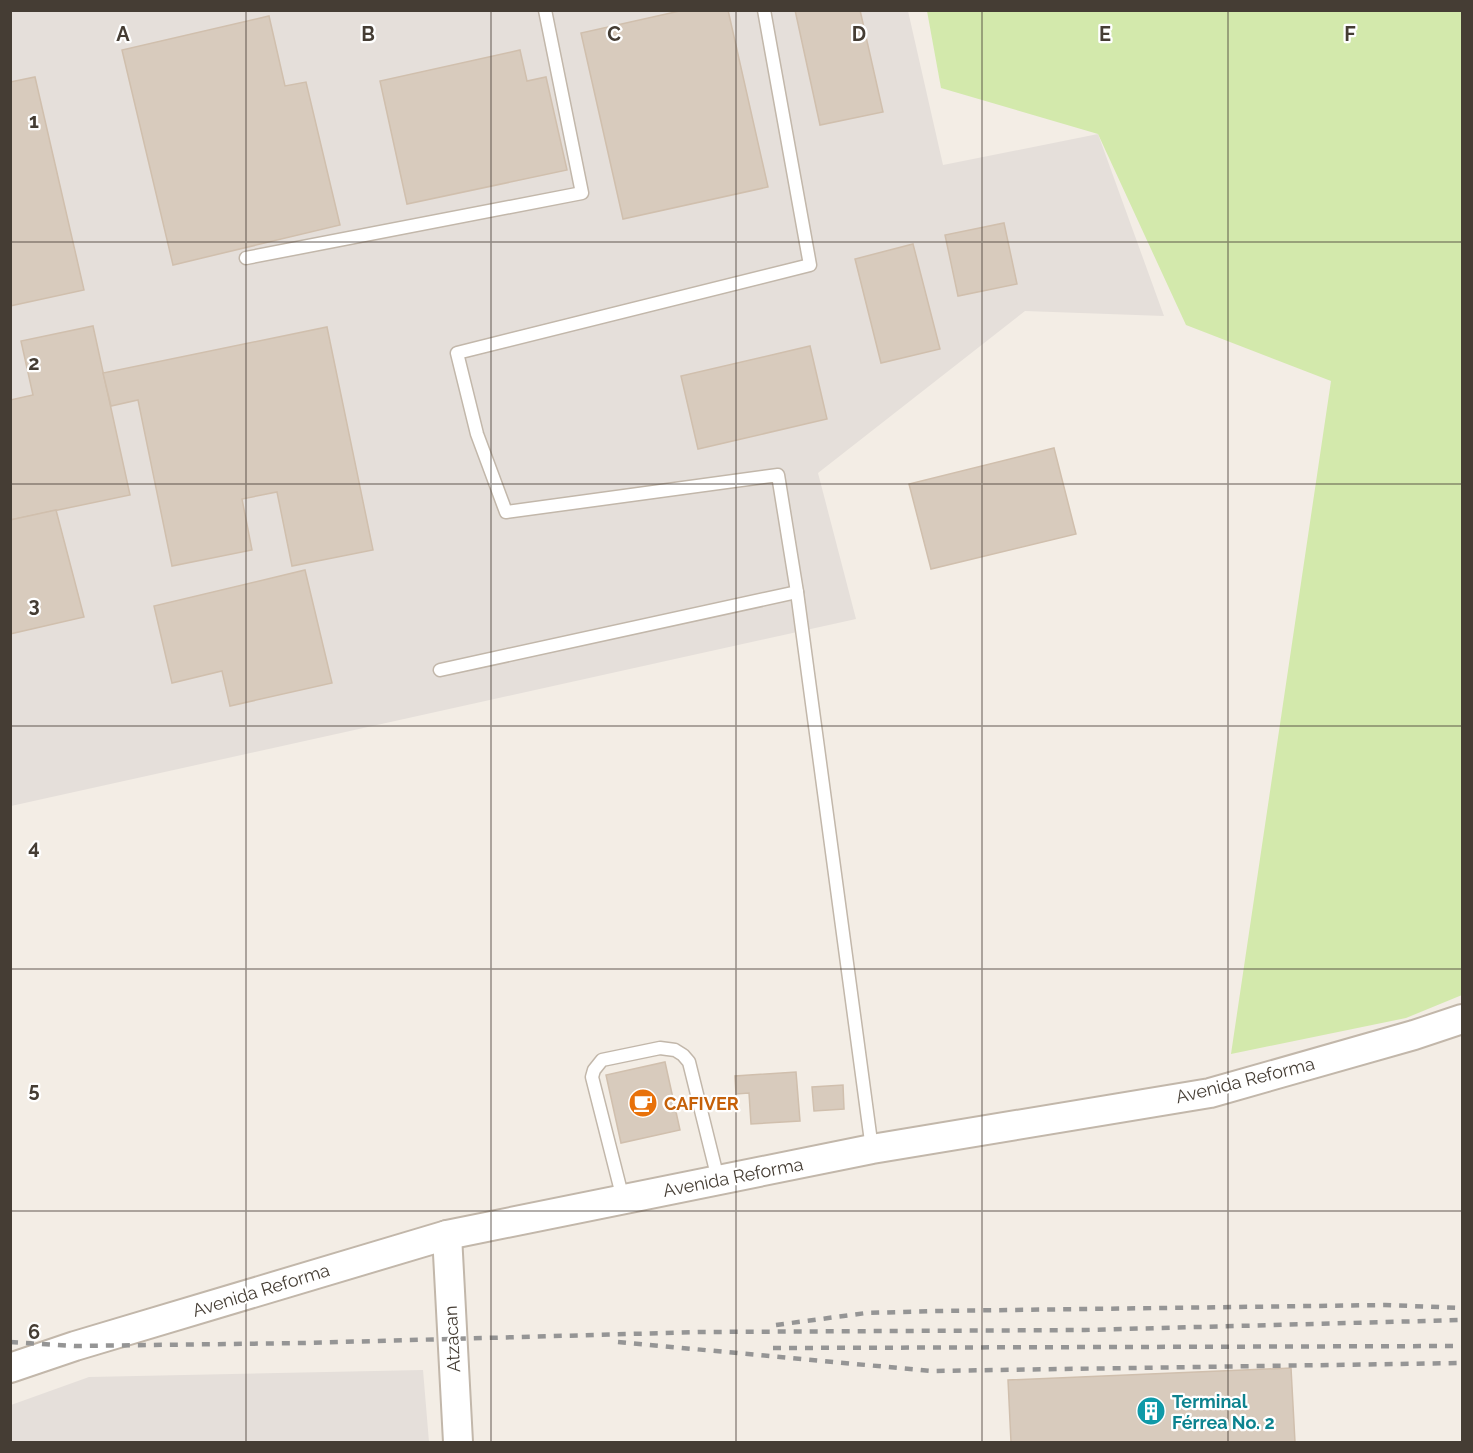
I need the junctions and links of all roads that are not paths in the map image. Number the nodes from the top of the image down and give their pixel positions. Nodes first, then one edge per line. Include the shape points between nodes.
1 (545, 10) edge
2 (764, 10) edge
3 (246, 258) dead end
4 (797, 592) junction
5 (440, 670) dead end
6 (1462, 1019) edge
7 (872, 1149) junction
8 (718, 1179) junction
9 (623, 1199) junction
10 (447, 1235) junction
11 (10, 1368) edge
12 (458, 1443) edge

1 - 3 lane via 582,193
2 - 4 lane via 810,265 457,354 477,434 506,512 778,475
4 - 5 lane
4 - 7 lane
6 - 7 street, Avenida Reforma via 1210,1093
7 - 8 street, Avenida Reforma
8 - 9 street, Avenida Reforma
8 - 9 lane via 689,1062 683,1055 660,1048 602,1060 592,1077
9 - 10 street, Avenida Reforma
10 - 11 street, Avenida Reforma
10 - 12 street, Atzacan

